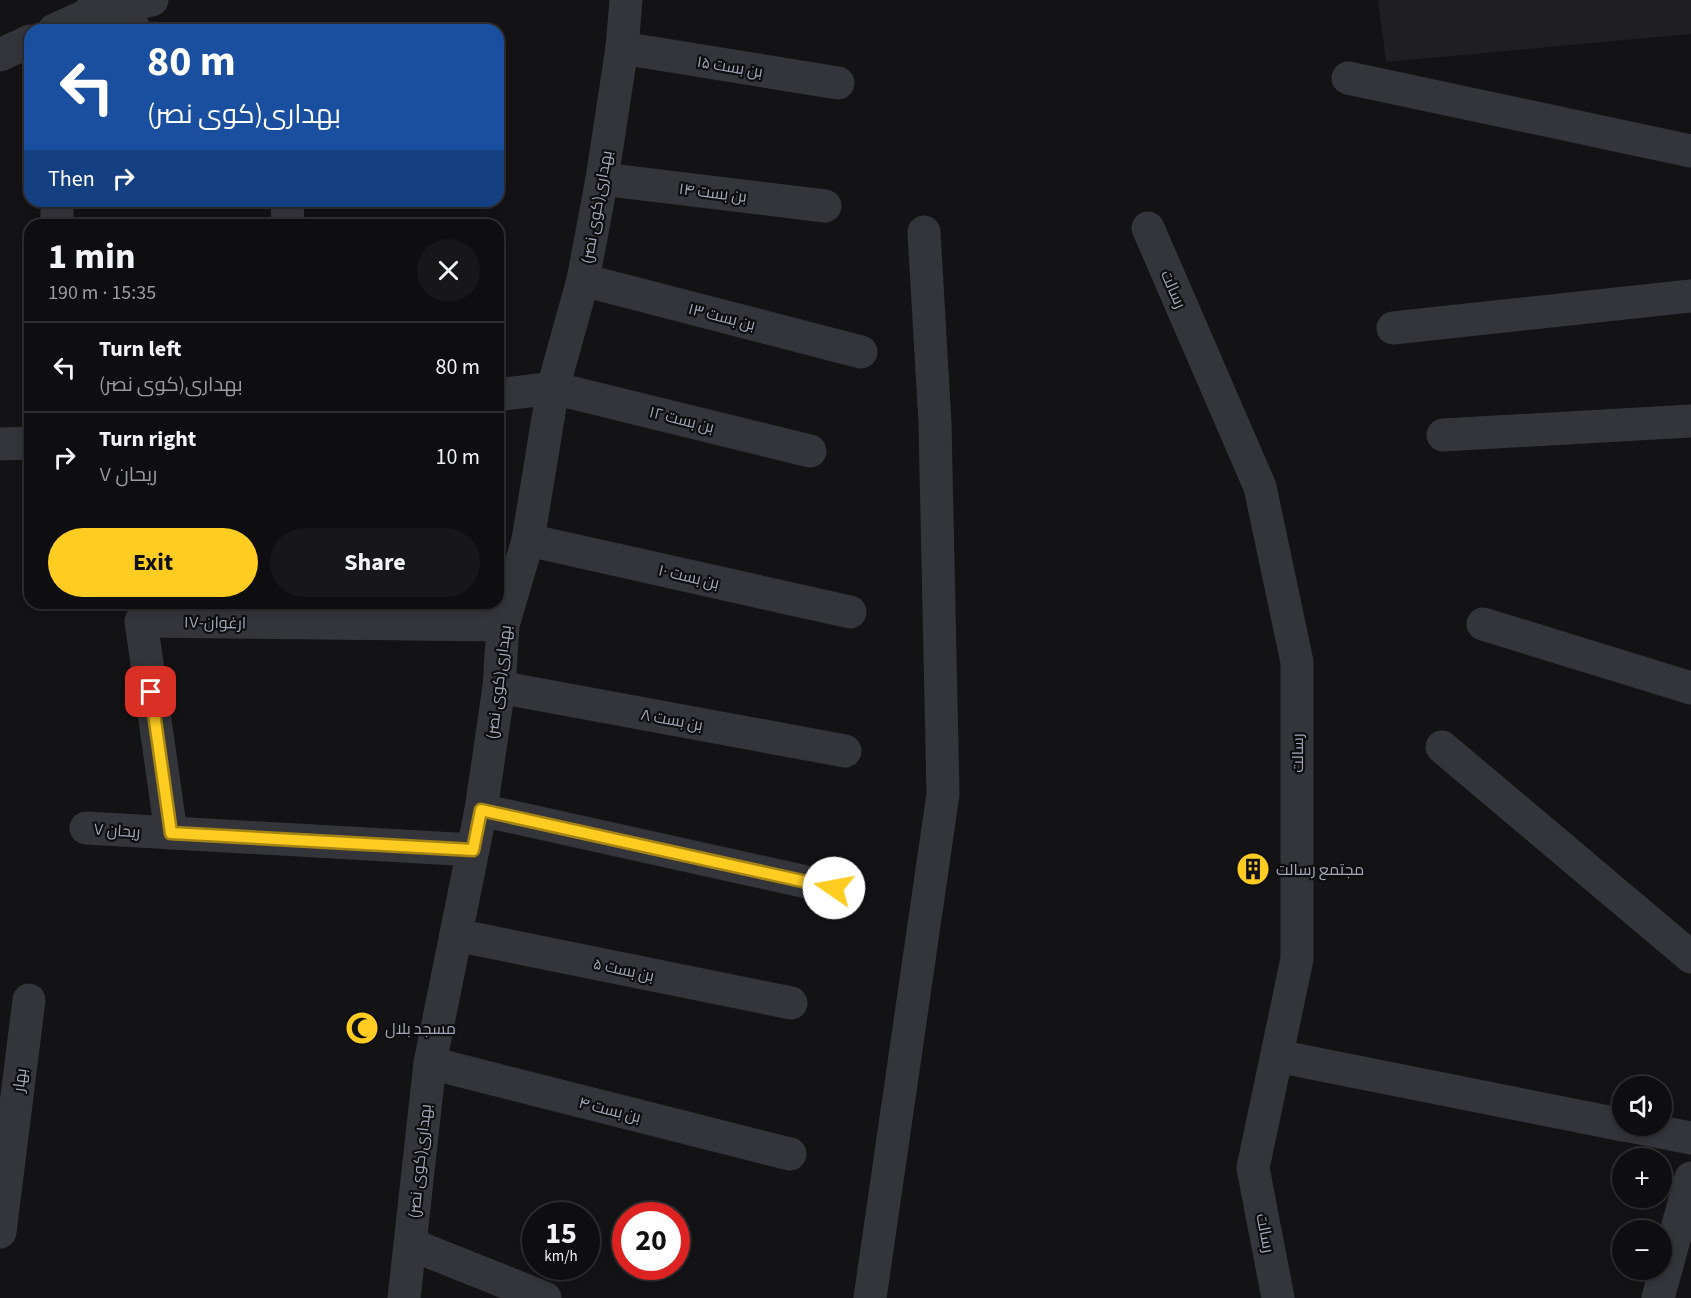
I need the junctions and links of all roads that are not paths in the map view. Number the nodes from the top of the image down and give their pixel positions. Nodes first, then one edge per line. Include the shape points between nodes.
1 (152, 0) edge
2 (626, 0) edge
3 (90, 7) edge
4 (63, 24) edge
5 (123, 24) edge
6 (24, 44) edge
7 (622, 48) junction
8 (0, 54) edge
9 (1348, 78) dead end
10 (838, 83) dead end
11 (1691, 151) edge
12 (602, 179) junction
13 (825, 206) dead end
14 (1148, 228) dead end
15 (924, 231) dead end
16 (583, 280) junction
17 (1691, 296) edge
18 (1393, 328) dead end
19 (861, 352) dead end
20 (553, 387) junction
21 (504, 394) edge
22 (1691, 421) edge
23 (1443, 435) dead end
24 (24, 443) edge
25 (0, 444) edge
26 (810, 451) dead end
27 (528, 540) junction
28 (850, 612) dead end
29 (1483, 624) dead end
30 (503, 625) junction
31 (499, 687) junction
32 (1691, 688) edge
33 (1442, 747) dead end
34 (845, 751) dead end
35 (481, 810) junction
36 (86, 828) dead end
37 (171, 833) junction
38 (473, 850) junction
39 (834, 888) dead end
40 (456, 935) junction
41 (1691, 957) edge
42 (29, 1000) dead end
43 (791, 1004) dead end
44 (1277, 1056) junction
45 (430, 1063) junction
46 (1612, 1123) edge
47 (1672, 1134) edge
48 (1691, 1138) edge
49 (790, 1154) dead end
50 (1691, 1178) edge
51 (0, 1232) edge
52 (410, 1244) junction
53 (404, 1298) edge
54 (545, 1298) edge
55 (870, 1298) edge
56 (1278, 1298) edge
57 (1658, 1298) edge

1 - 3 street
2 - 7 street, بهداری(کوی نصر)
3 - 4 street
3 - 5 street
6 - 8 street
7 - 10 street, بن بست ۱۵
7 - 12 street, بهداری(کوی نصر)
9 - 11 street
12 - 13 street, بن بست ۱۴
12 - 16 street, بهداری(کوی نصر)
14 - 44 street, رسالت via 1260,487 1297,662 1297,959
15 - 55 street via 935,423 943,794
16 - 19 street, بن بست ۱۳
16 - 20 street, بهداری(کوی نصر)
17 - 18 street
20 - 21 street
20 - 26 street, بن بست ۱۲
20 - 27 street, بهداری(کوی نصر)
22 - 23 street
24 - 25 street
27 - 28 street, بن بست ۱۰
27 - 30 street, بهداری(کوی نصر)
29 - 32 street
30 - 31 street, بهداری(کوی نصر)
30 - 37 street, ارغوان-۱۷ via 141,621
31 - 34 street, بن بست ۸
31 - 35 street, بهداری(کوی نصر)
33 - 41 street
35 - 38 street, بهداری(کوی نصر)
35 - 39 street
36 - 37 street, ریحان ۷
37 - 38 street, ریحان ۷
38 - 40 street, بهداری(کوی نصر)
40 - 43 street, بن بست ۵
40 - 45 street, بهداری(کوی نصر)
42 - 51 street, بهار
44 - 46 street
44 - 56 street, رسالت via 1253,1168
45 - 49 street, بن بست ۴
45 - 52 street, بهداری(کوی نصر)
47 - 48 street
50 - 57 street
52 - 53 street, بهداری(کوی نصر)
52 - 54 street

